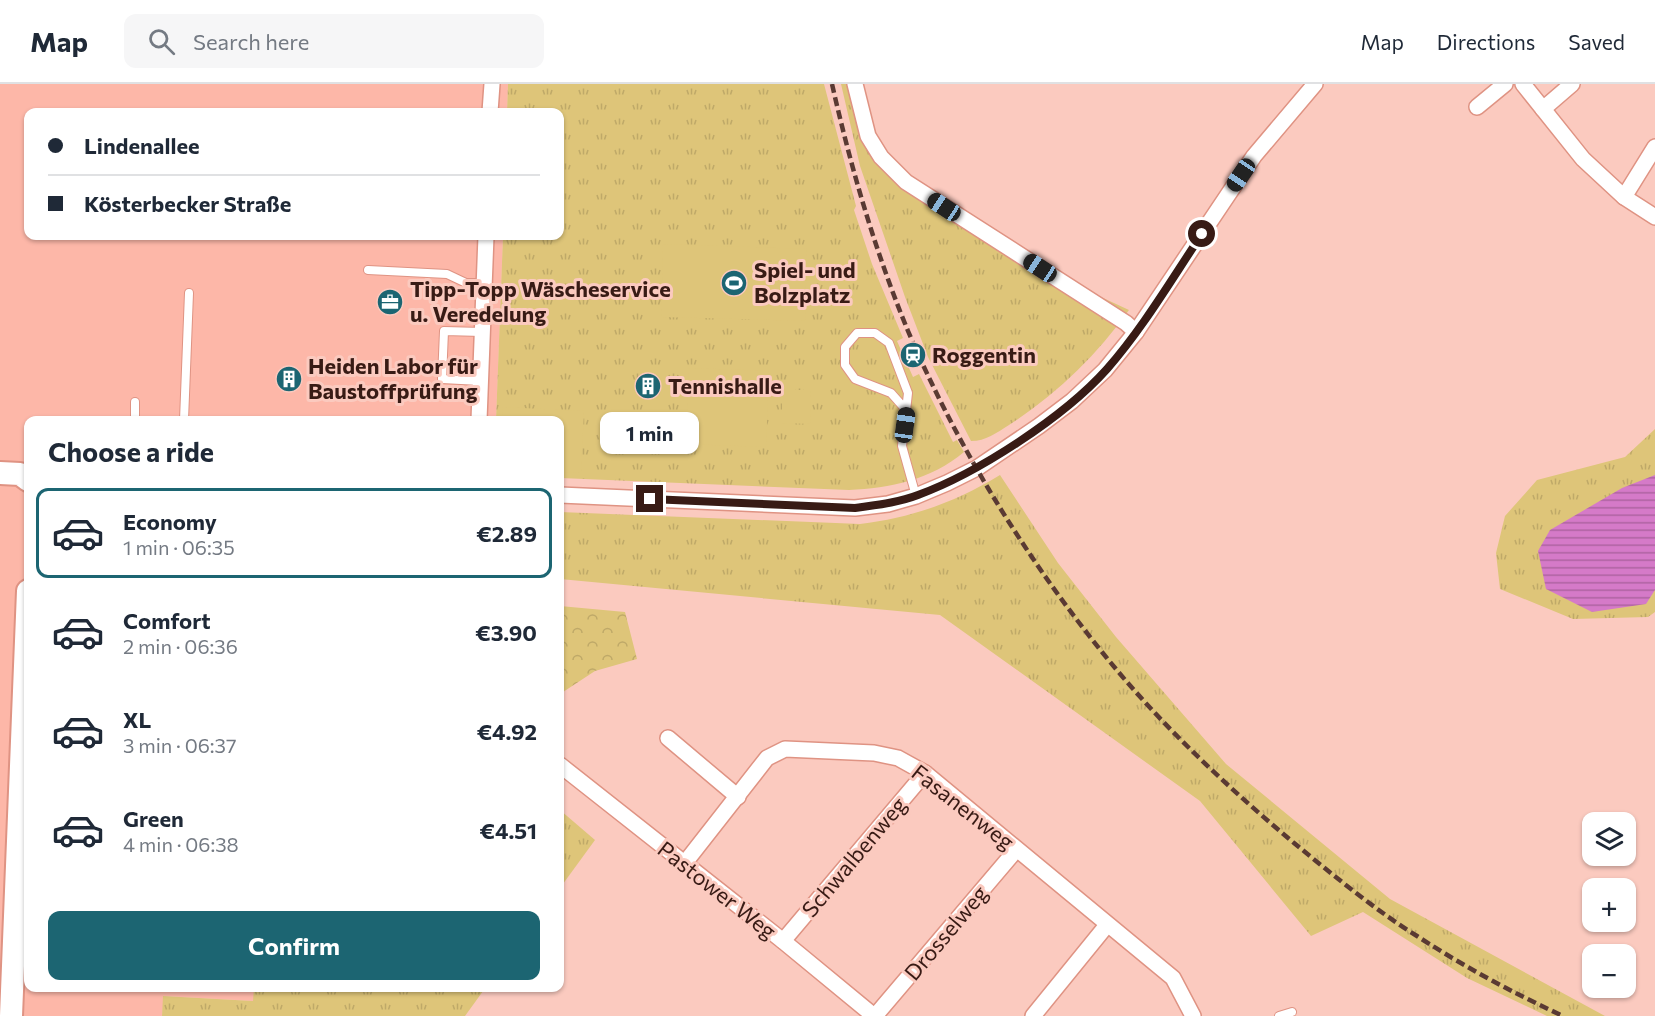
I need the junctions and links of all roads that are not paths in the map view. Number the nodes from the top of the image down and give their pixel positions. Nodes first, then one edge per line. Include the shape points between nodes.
1 (492, 84) edge
2 (855, 84) edge
3 (1315, 84) edge
4 (1505, 84) edge
5 (1523, 84) edge
6 (1572, 84) edge
7 (1477, 107) dead end
8 (490, 108) edge
9 (1543, 109) junction
10 (1655, 147) edge
11 (1623, 197) junction
12 (1655, 217) edge
13 (486, 240) edge
14 (368, 270) dead end
15 (484, 283) junction
16 (189, 293) dead end
17 (482, 332) junction
18 (1136, 332) junction
19 (480, 381) junction
20 (135, 402) dead end
21 (907, 411) junction
22 (135, 416) edge
23 (184, 416) edge
24 (479, 416) edge
25 (564, 495) edge
26 (916, 496) junction
27 (668, 738) dead end
28 (564, 768) edge
29 (925, 773) junction
30 (738, 796) junction
31 (24, 815) edge
32 (1016, 850) junction
33 (23, 860) edge
34 (684, 864) junction
35 (1107, 925) junction
36 (783, 941) junction
37 (1292, 1012) dead end
38 (11, 1016) edge
39 (875, 1016) edge
40 (1033, 1016) edge
41 (1193, 1016) edge
42 (1279, 1016) edge

1 - 8 street
2 - 18 street via 868,136 881,157 906,182
3 - 18 street via 1254,156
4 - 7 street
5 - 9 street
6 - 9 street
9 - 11 street via 1583,159
10 - 11 street
11 - 12 street
13 - 15 street
14 - 15 lane via 447,274 466,283
15 - 17 street
16 - 23 lane
17 - 19 street
17 - 19 lane via 444,331 442,379
18 - 26 street via 1106,370 1039,426 977,468
19 - 24 street
20 - 22 lane
21 - 21 lane via 908,393 889,343 875,333 857,333 845,347 845,365 855,379 891,393
21 - 26 lane via 902,446
25 - 26 street via 855,508
27 - 30 street
28 - 34 street, Pastower Weg
29 - 30 street, Fasanenweg via 898,758 874,753 785,749 767,758
29 - 32 street, Fasanenweg
29 - 36 street, Schwalbenweg
30 - 34 street, Fasanenweg
31 - 33 street
32 - 35 street, Fasanenweg
32 - 39 street, Drosselweg
33 - 38 street
34 - 36 street, Pastower Weg
35 - 40 street
35 - 41 street, Fasanenweg via 1173,978
36 - 39 street, Pastower Weg
37 - 42 lane

